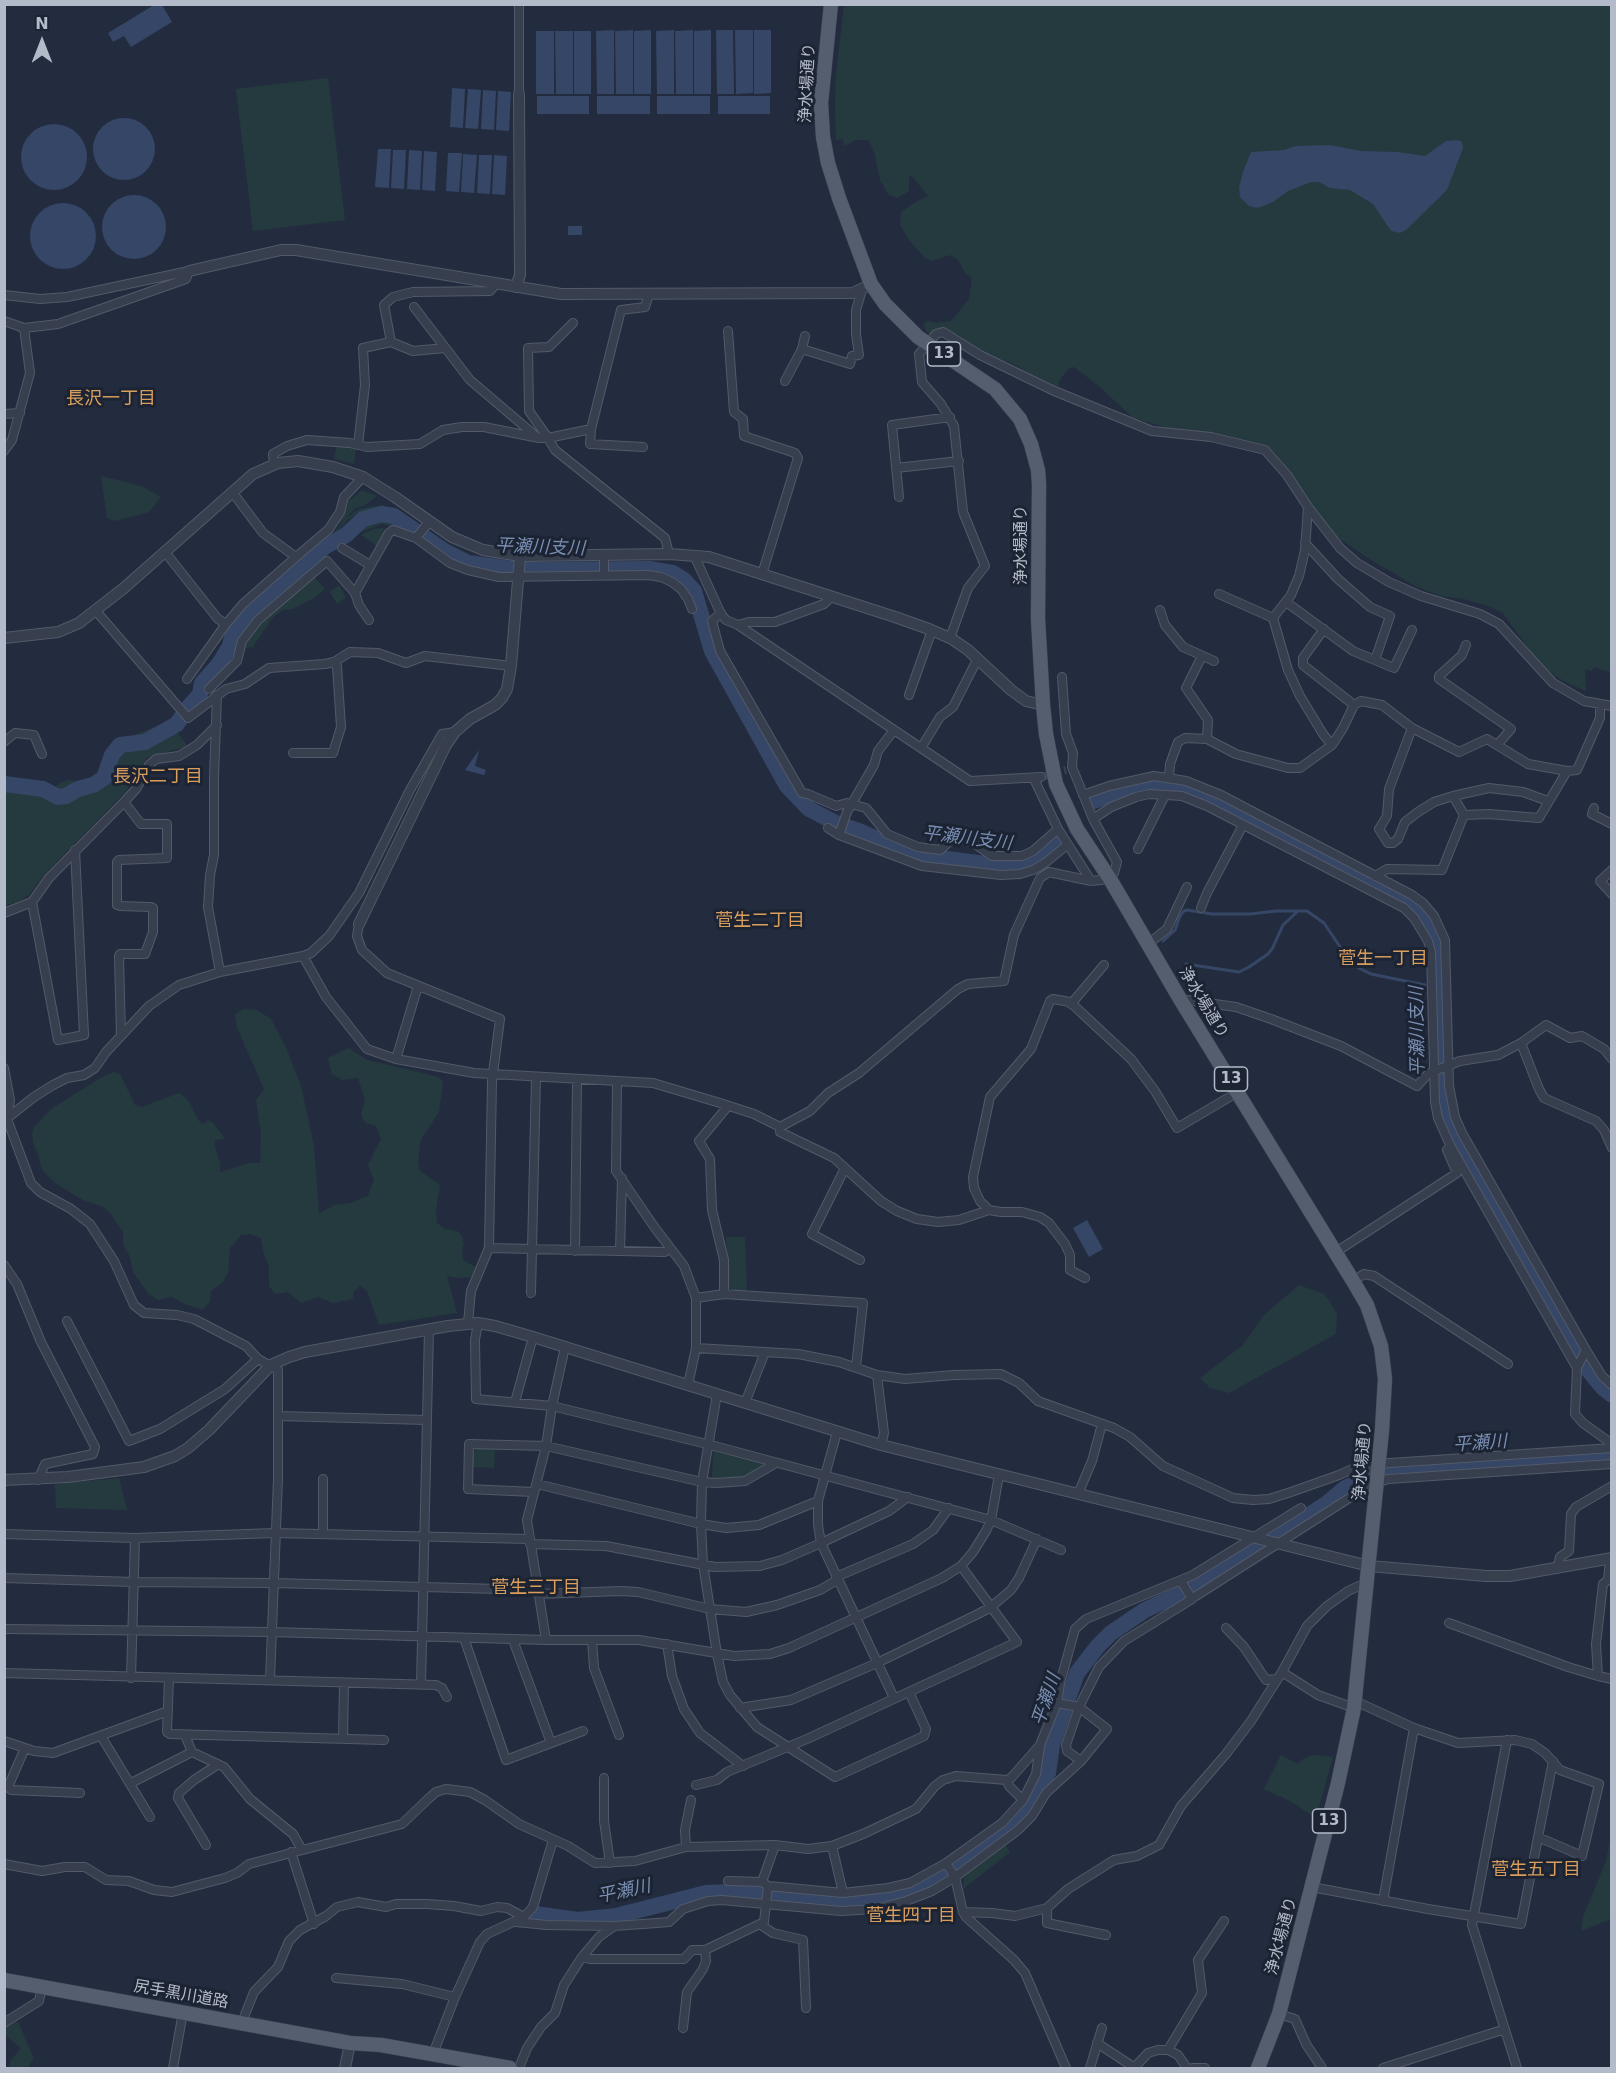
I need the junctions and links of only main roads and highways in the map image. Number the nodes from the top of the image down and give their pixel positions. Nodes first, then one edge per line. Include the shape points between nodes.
1 (831, 4) edge
2 (4, 1980) edge
3 (350, 2043) junction
4 (459, 2068) edge
5 (510, 2068) edge
6 (1258, 2068) edge

1 - 6 main road, 浄水場通り / 13 via 821,103 823,137 867,287 927,343 995,389 1020,419 1031,444 1039,484 1038,619 1043,705 1056,784 1077,829 1367,1305 1381,1346 1385,1399 1355,1705 1280,2014
2 - 3 main road, 尻手黒川道路
3 - 4 main road, 尻手黒川道路 via 375,2053
3 - 5 main road, 尻手黒川道路

